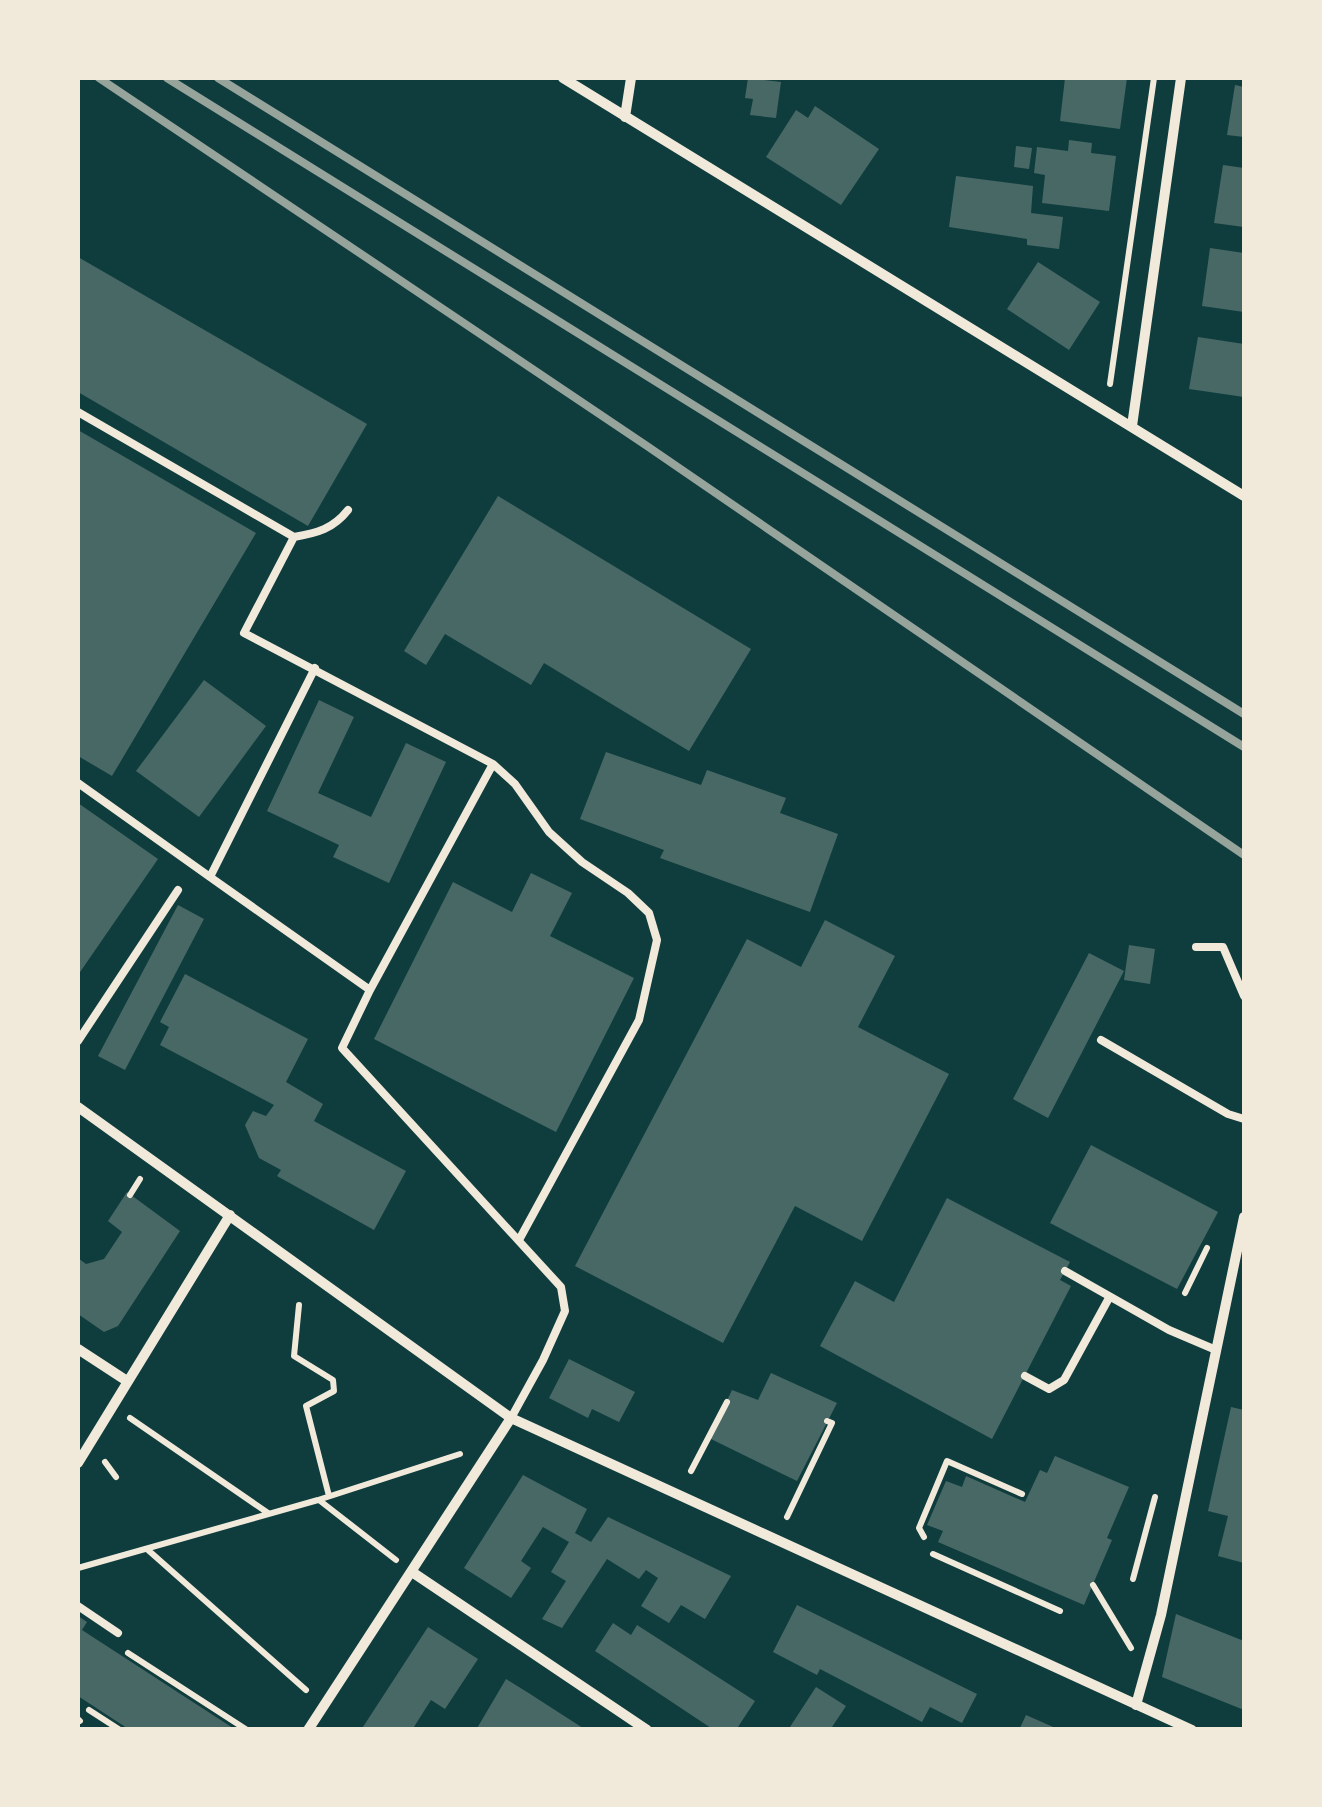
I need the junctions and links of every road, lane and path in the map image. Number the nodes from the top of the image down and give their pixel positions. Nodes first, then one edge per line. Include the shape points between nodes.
1 (563, 78) edge
2 (631, 78) edge
3 (1154, 78) edge
4 (1182, 78) edge
5 (625, 117) junction
6 (1110, 384) dead end
7 (78, 412) edge
8 (1132, 426) junction
9 (1244, 496) edge
10 (348, 510) dead end
11 (294, 537) junction
12 (315, 668) junction
13 (494, 764) junction
14 (78, 784) edge
15 (210, 877) junction
16 (178, 890) dead end
17 (1196, 947) dead end
18 (370, 990) junction
19 (1244, 996) edge
20 (1102, 1040) dead end
21 (78, 1041) edge
22 (78, 1107) edge
23 (1244, 1119) edge
24 (230, 1215) junction
25 (1244, 1217) edge
26 (519, 1240) junction
27 (1200, 1245) dead end
28 (1065, 1271) dead end
29 (1184, 1293) dead end
30 (1109, 1298) junction
31 (299, 1305) dead end
32 (78, 1349) edge
33 (1216, 1350) junction
34 (1025, 1376) dead end
35 (127, 1382) junction
36 (726, 1402) dead end
37 (112, 1406) junction
38 (511, 1418) junction
39 (827, 1421) dead end
40 (460, 1454) dead end
41 (78, 1463) edge
42 (690, 1471) dead end
43 (1022, 1494) dead end
44 (328, 1496) junction
45 (1156, 1497) dead end
46 (318, 1500) junction
47 (269, 1514) junction
48 (786, 1516) dead end
49 (924, 1537) dead end
50 (148, 1549) junction
51 (933, 1554) dead end
52 (393, 1557) dead end
53 (78, 1568) edge
54 (412, 1572) junction
55 (1133, 1579) dead end
56 (1093, 1585) dead end
57 (78, 1606) edge
58 (1060, 1611) dead end
59 (118, 1633) dead end
60 (1132, 1649) dead end
61 (128, 1653) dead end
62 (306, 1690) dead end
63 (1136, 1705) junction
64 (89, 1710) dead end
65 (109, 1723) edge
66 (120, 1730) edge
67 (248, 1730) edge
68 (308, 1730) edge
69 (647, 1730) edge
70 (1192, 1730) edge

1 - 5 street
2 - 5 street
3 - 6 path
4 - 8 street
5 - 8 street
7 - 11 lane
8 - 9 street
10 - 11 lane via 322,532
11 - 12 lane via 244,633
12 - 13 lane
12 - 15 lane
13 - 18 lane
13 - 26 lane via 550,832 649,913 657,940 639,1020
14 - 15 lane
15 - 18 lane
16 - 21 lane
17 - 19 lane via 1222,947
18 - 26 lane via 342,1048
20 - 23 lane
22 - 24 street
24 - 35 street
24 - 38 street
25 - 33 street
26 - 38 lane via 562,1287 565,1311
27 - 29 path via 1207,1248
28 - 30 lane
30 - 33 lane
30 - 34 lane via 1064,1380 1048,1389
31 - 44 path via 294,1356 333,1380 334,1391 306,1406
32 - 35 street
33 - 63 street
35 - 37 street
36 - 42 path
37 - 41 street
37 - 47 path
38 - 54 street
38 - 63 street
39 - 48 path via 832,1423
40 - 44 path
43 - 49 path via 947,1462 918,1528
44 - 46 path
45 - 55 path
46 - 47 path
46 - 52 path
47 - 50 path
50 - 53 path
50 - 62 path
51 - 58 path
54 - 68 street
54 - 69 street
56 - 60 path
57 - 59 lane
61 - 67 path
63 - 70 street
64 - 65 path
65 - 66 path

